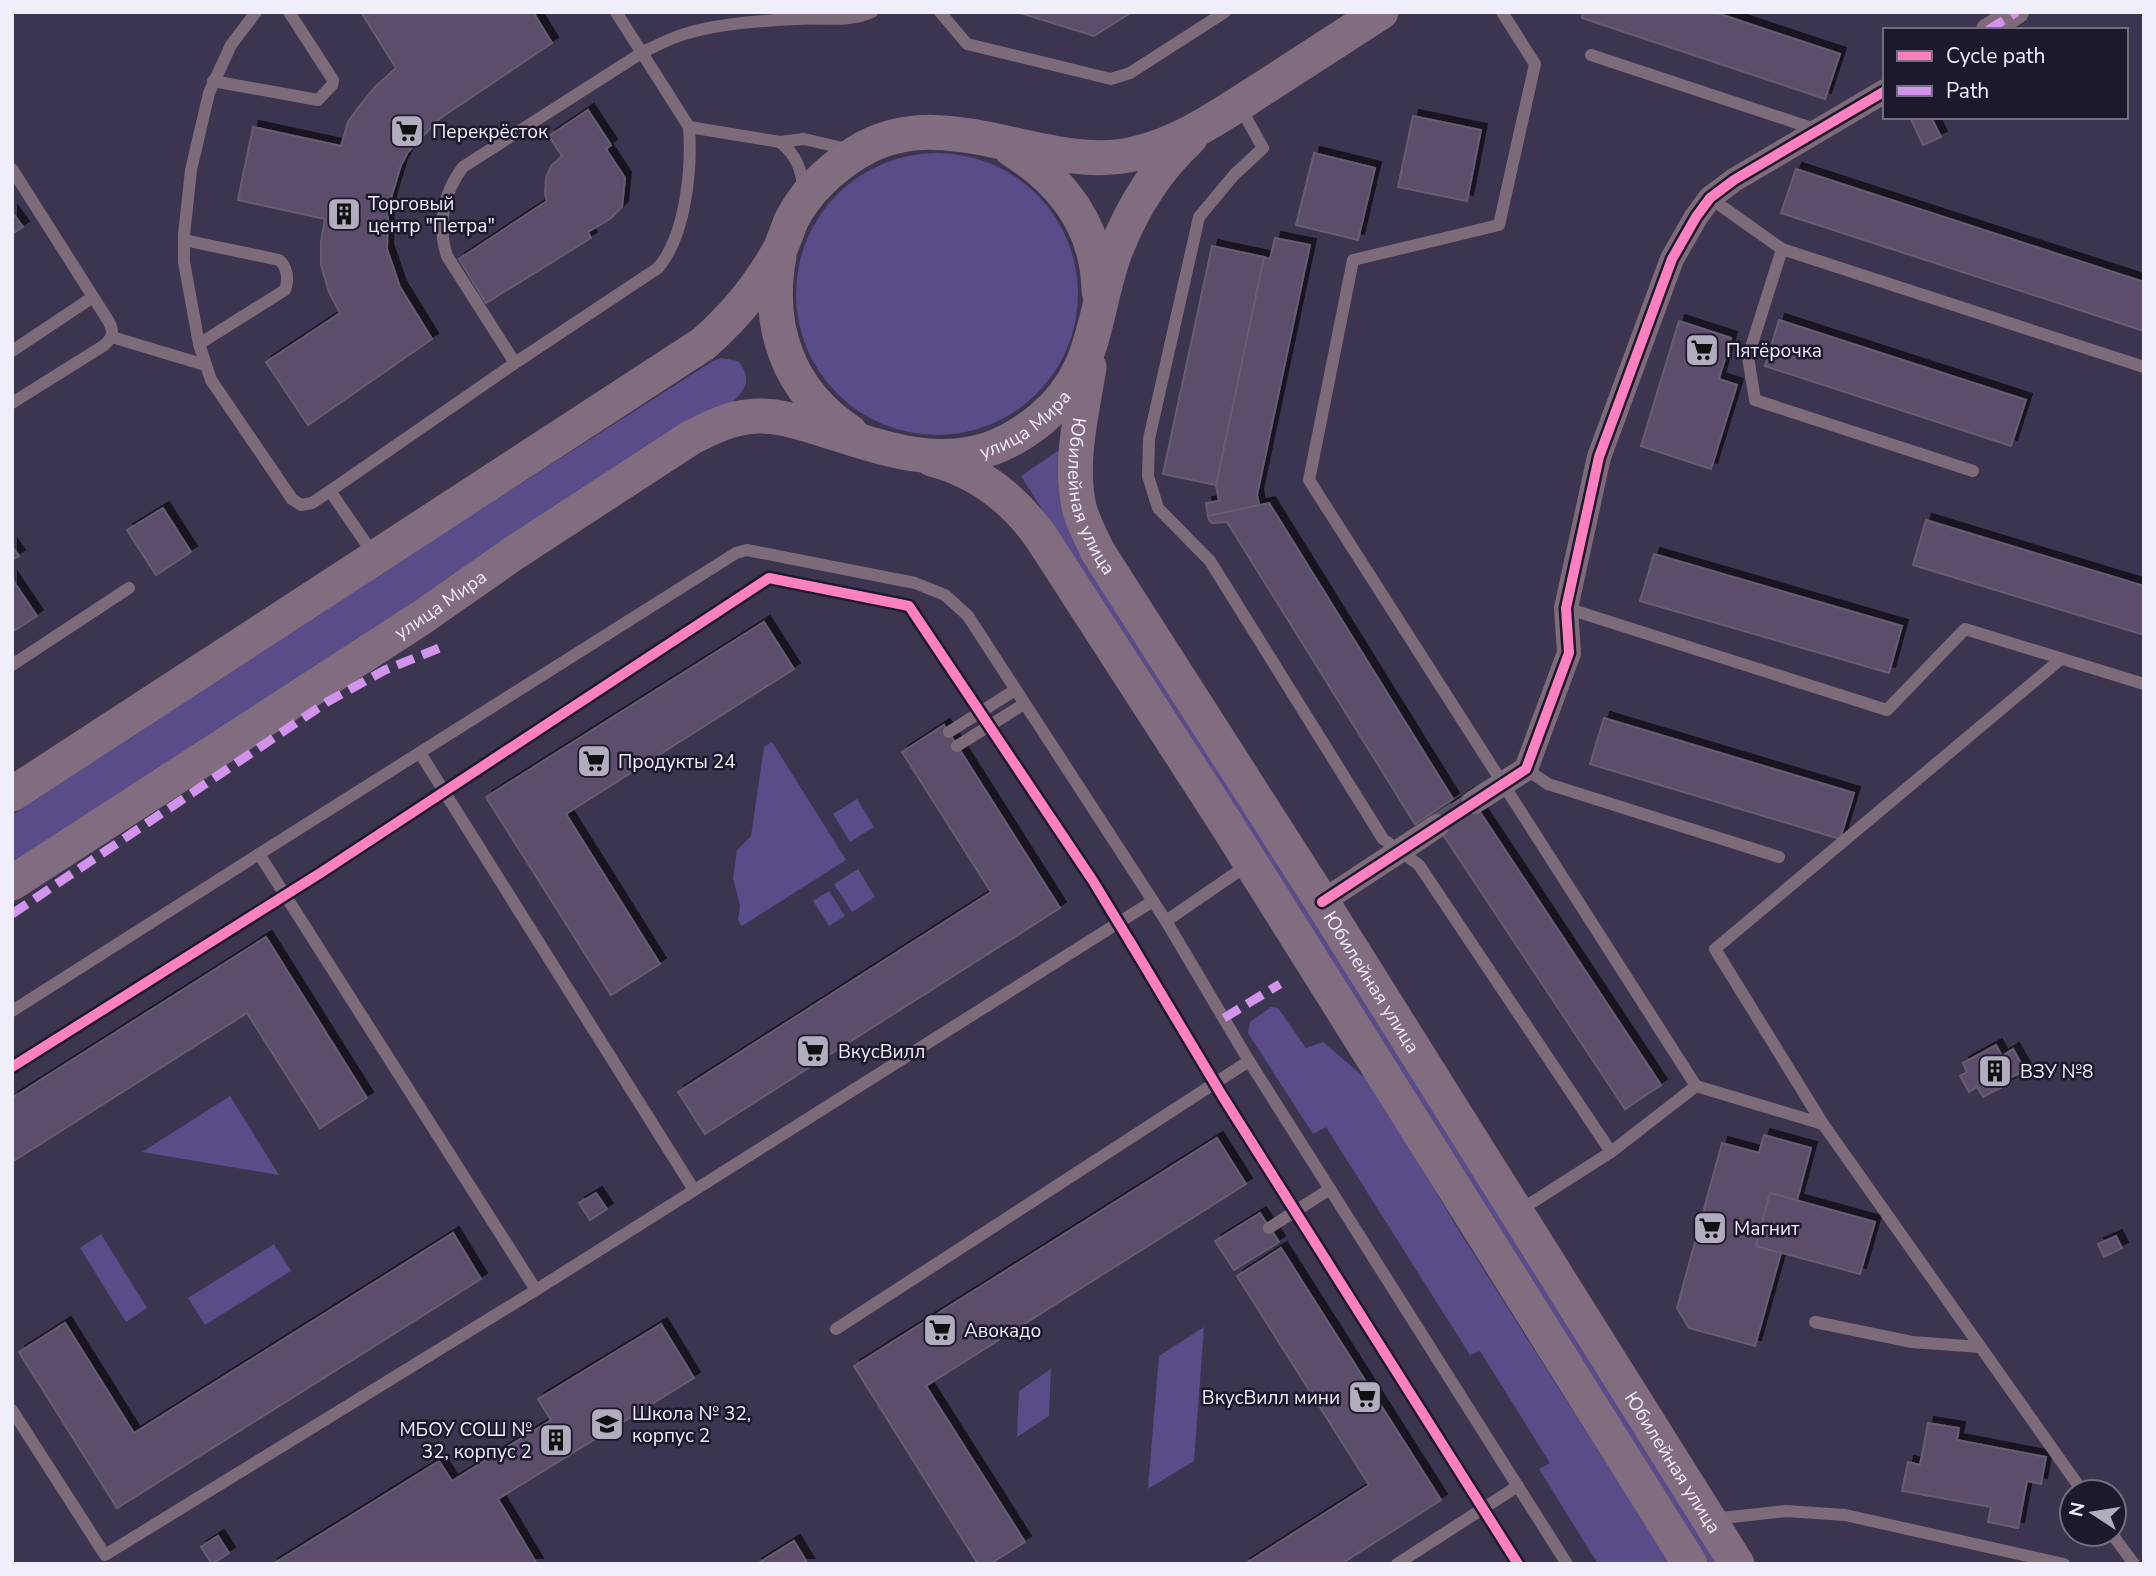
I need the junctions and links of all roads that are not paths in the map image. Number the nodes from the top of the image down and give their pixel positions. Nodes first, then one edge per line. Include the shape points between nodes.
1 (257, 12) edge
2 (289, 12) edge
3 (616, 12) edge
4 (872, 12) edge
5 (940, 12) edge
6 (1224, 12) edge
7 (1381, 12) edge
8 (1502, 12) edge
9 (2011, 13) edge
10 (1991, 28) edge
11 (643, 52) junction
12 (1591, 55) dead end
13 (213, 81) junction
14 (1883, 92) edge
15 (1238, 104) junction
16 (689, 127) junction
17 (1200, 128) junction
18 (1818, 131) junction
19 (982, 137) junction
20 (780, 142) junction
21 (858, 151) junction
22 (12, 169) edge
23 (1710, 198) junction
24 (803, 201) junction
25 (184, 240) junction
26 (780, 249) junction
27 (1782, 249) junction
28 (93, 297) junction
29 (1096, 324) junction
30 (112, 337) junction
31 (199, 344) junction
32 (12, 351) edge
33 (515, 363) junction
34 (205, 365) junction
35 (2144, 367) edge
36 (12, 403) edge
37 (906, 454) junction
38 (1973, 471) dead end
39 (330, 491) junction
40 (376, 558) junction
41 (129, 588) dead end
42 (1566, 608) junction
43 (2061, 659) junction
44 (12, 664) edge
45 (2144, 684) edge
46 (1015, 690) junction
47 (1024, 704) junction
48 (949, 733) dead end
49 (957, 747) dead end
50 (420, 752) junction
51 (1526, 769) junction
52 (1503, 783) junction
53 (12, 794) edge
54 (1474, 802) tunnel mouth
55 (1437, 826) tunnel mouth
56 (1400, 851) junction
57 (259, 854) junction
58 (1779, 857) dead end
59 (1250, 864) junction
60 (12, 883) edge
61 (1153, 901) junction
62 (1322, 902) junction
63 (1166, 921) junction
64 (12, 1012) edge
65 (1248, 1061) junction
66 (1696, 1086) junction
67 (1823, 1124) junction
68 (1611, 1152) junction
69 (1330, 1189) junction
70 (694, 1190) junction
71 (1517, 1212) junction
72 (1269, 1227) dead end
73 (536, 1290) junction
74 (1815, 1322) dead end
75 (836, 1329) dead end
76 (1980, 1347) junction
77 (12, 1410) edge
78 (2072, 1478) edge
79 (1518, 1486) junction
80 (1709, 1519) junction
81 (2122, 1548) edge
82 (1397, 1564) edge
83 (1567, 1564) edge
84 (1690, 1564) edge
85 (1737, 1564) edge
86 (2064, 1564) edge
87 (2134, 1564) edge

1 - 13 lane via 231,45
2 - 13 lane via 333,80 323,98
3 - 11 lane
4 - 11 lane via 851,19 710,28
5 - 6 lane via 967,44 1111,79 1130,73
7 - 15 main road, улица Мира
8 - 52 lane via 1535,64 1499,225 1353,260 1309,480
9 - 10 street
11 - 16 lane
11 - 33 lane via 472,160 449,190 442,232 447,256
12 - 18 lane
13 - 25 lane via 191,170
14 - 18 street
15 - 17 main road, улица Мира
15 - 56 lane via 1263,148 1199,217 1149,439 1148,476 1158,508 1210,561 1383,839
16 - 20 lane
16 - 33 lane via 685,193 677,233 665,260
17 - 19 main road, улица Мира via 1134,154 1097,158 1069,157
17 - 29 main road, улица Мира via 1170,156 1130,215 1114,254
18 - 23 street
19 - 21 main road, улица Мира via 919,132
19 - 29 main road, улица Мира via 1039,167 1079,215 1097,266
20 - 21 lane via 804,139
20 - 24 lane via 798,163
21 - 24 main road, улица Мира
22 - 28 lane
23 - 27 lane
23 - 42 street via 1672,259 1599,457
24 - 26 main road, улица Мира
25 - 31 lane
25 - 31 lane via 279,260 287,279 285,290
26 - 37 main road, улица Мира via 775,311 793,372 834,421 860,439
26 - 40 main road, улица Мира via 730,322 703,344
27 - 35 lane
27 - 38 lane via 1748,357 1755,400
28 - 30 lane via 109,322
28 - 32 lane
29 - 37 main road, улица Мира via 1081,369 1064,396 1016,437 954,457
29 - 62 main road, Юбилейная улица via 1076,459 1079,507 1087,530
30 - 34 lane
30 - 36 lane
31 - 34 lane
33 - 39 lane
34 - 39 lane via 218,392 292,499 306,505
37 - 59 main road, Юбилейная улица via 968,472 1010,500 1028,519
37 - 60 main road, улица Мира via 772,416 720,424 692,437
39 - 40 lane
40 - 53 main road, улица Мира
41 - 44 lane
42 - 43 lane via 1887,710 1965,629
42 - 51 street via 1569,653
43 - 45 lane
43 - 67 lane via 1715,949
46 - 47 lane
46 - 48 lane
46 - 50 lane via 968,616 945,595 915,583 747,550
47 - 49 lane
47 - 61 lane
50 - 57 lane
50 - 70 lane
51 - 52 street
51 - 58 lane via 1548,783
52 - 54 street
52 - 66 lane
55 - 56 street
56 - 62 street
56 - 68 lane via 1419,865
57 - 64 lane
57 - 73 lane
59 - 63 lane
59 - 84 main road, Юбилейная улица
61 - 63 lane
61 - 70 lane
62 - 71 main road, Юбилейная улица
63 - 65 lane
65 - 69 lane
65 - 75 lane
66 - 67 lane
66 - 68 lane
67 - 76 lane
68 - 71 lane
69 - 72 lane
69 - 79 lane
70 - 73 lane
71 - 80 main road, Юбилейная улица
73 - 77 lane via 105,1555
74 - 76 lane via 1912,1342
76 - 78 lane
79 - 82 lane
79 - 83 lane
80 - 85 main road, Юбилейная улица
80 - 86 lane via 1786,1511 1845,1515
81 - 87 lane

